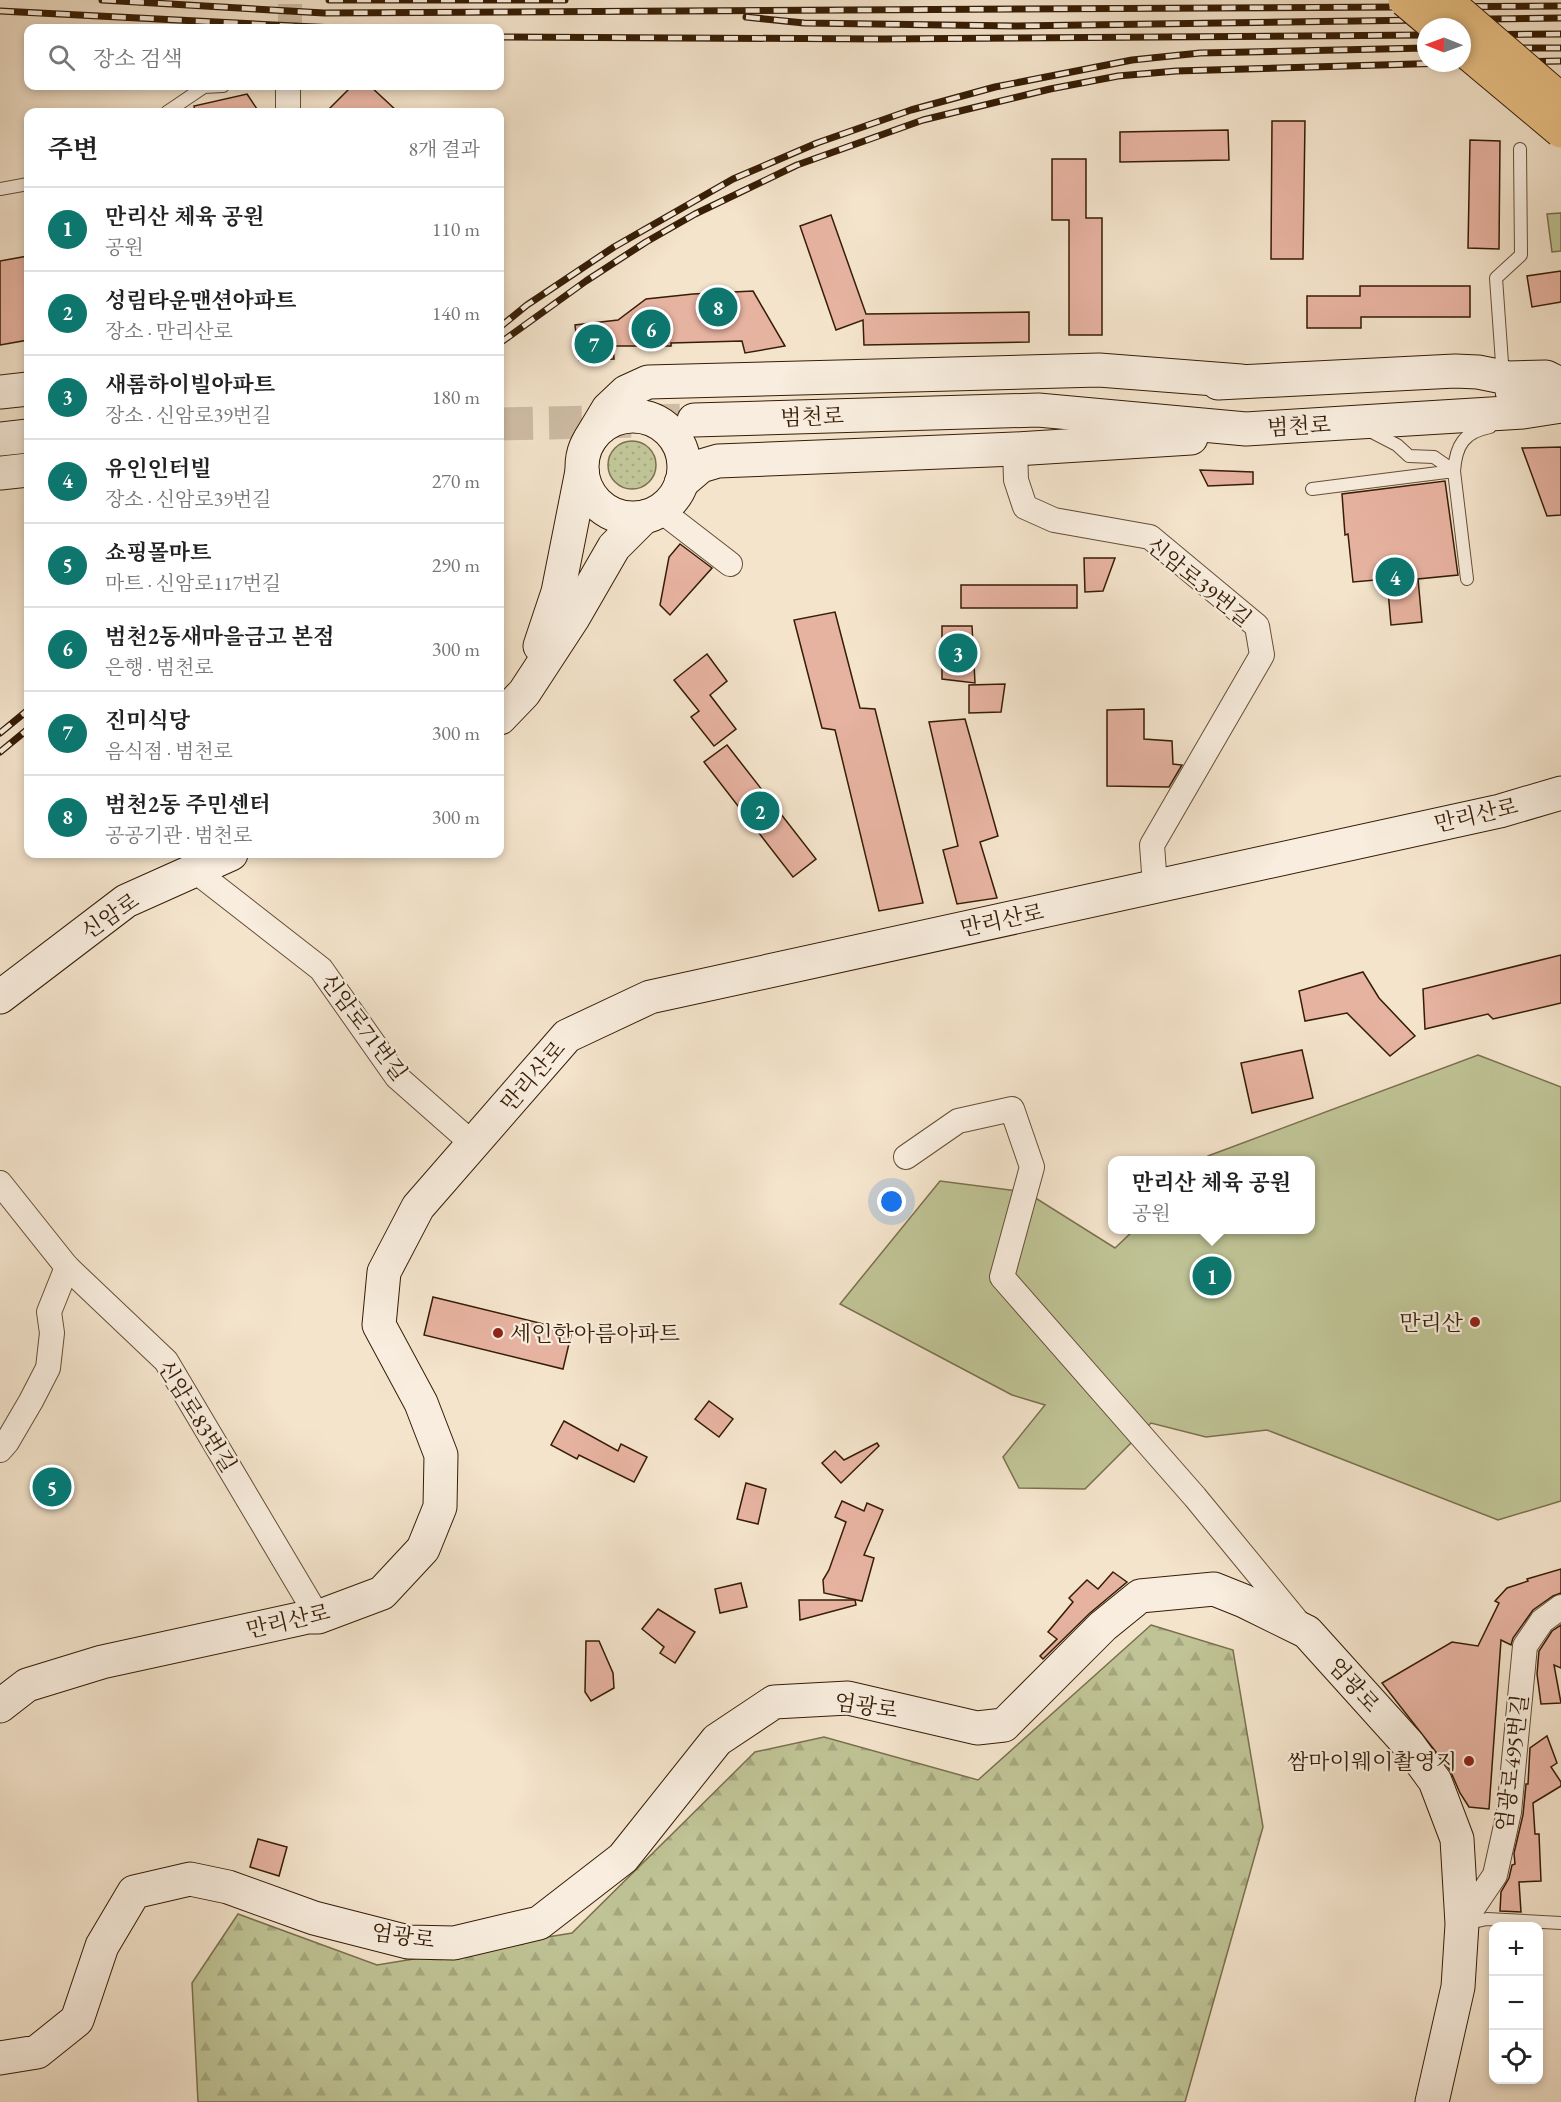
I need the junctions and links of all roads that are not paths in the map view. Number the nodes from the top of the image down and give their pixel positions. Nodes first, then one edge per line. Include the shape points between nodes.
1 (1405, 0) edge
2 (1444, 0) edge
3 (1426, 18) edge
4 (1471, 56) edge
5 (200, 90) edge
6 (288, 90) edge
7 (1561, 100) edge
8 (173, 108) edge
9 (288, 108) edge
10 (1561, 131) edge
11 (1521, 149) dead end
12 (24, 185) edge
13 (0, 189) edge
14 (1561, 362) edge
15 (1490, 367) junction
16 (1240, 381) junction
17 (24, 389) edge
18 (0, 392) edge
19 (1561, 406) edge
20 (1038, 410) junction
21 (1523, 412) junction
22 (1417, 419) junction
23 (694, 420) tunnel mouth
24 (1357, 423) junction
25 (1246, 429) junction
26 (24, 436) edge
27 (0, 439) edge
28 (590, 439) junction
29 (1016, 449) junction
30 (24, 470) edge
31 (582, 471) junction
32 (1454, 471) junction
33 (0, 472) edge
34 (681, 483) junction
35 (1312, 489) dead end
36 (652, 513) junction
37 (730, 564) dead end
38 (1467, 579) dead end
39 (524, 693) junction
40 (504, 714) edge
41 (1561, 793) edge
42 (222, 858) edge
43 (194, 870) junction
44 (1155, 886) junction
45 (0, 997) edge
46 (473, 1144) junction
47 (906, 1157) dead end
48 (0, 1183) edge
49 (67, 1267) junction
50 (0, 1450) edge
51 (1561, 1608) edge
52 (318, 1617) junction
53 (1306, 1632) junction
54 (0, 1706) edge
55 (1561, 1923) edge
56 (1462, 1924) junction
57 (0, 2058) edge
58 (1432, 2102) edge

1 - 3 main road, bridge
2 - 7 main road, bridge
4 - 10 main road, bridge
5 - 8 lane
6 - 9 street
11 - 15 lane via 1521,255 1496,278
12 - 13 lane
14 - 15 main road
15 - 16 main road, 범천로
15 - 22 main road via 1508,378 1546,377 1554,381 1554,386 1456,398
16 - 20 main road, 범천로 via 1129,393
16 - 28 main road via 1099,370 648,382 626,392 608,409
17 - 18 main road
19 - 21 main road, 범천로
20 - 23 main road, 범천로
20 - 25 main road, 범천로
21 - 22 main road, 범천로
21 - 32 lane via 1499,426 1465,437 1455,453
22 - 24 main road, 범천로
24 - 25 main road, 범천로
24 - 32 lane via 1397,445 1408,456 1434,457
25 - 29 main road via 1179,441
26 - 27 main road
28 - 31 main road
28 - 34 main road via 615,419 647,418 662,425 681,450
29 - 34 main road via 718,461 701,466
29 - 44 street, 신암로39번길 via 1016,480 1025,507 1054,520 1150,537 1257,626 1262,655 1152,845
30 - 33 main road
31 - 36 main road via 586,488 610,513 627,518
31 - 39 main road via 558,592
32 - 35 lane
32 - 38 lane
34 - 36 main road via 673,498
36 - 37 street
36 - 39 main road via 614,547
39 - 40 main road
41 - 44 main road, 만리산로 via 1500,811
42 - 43 main road, 신암로
43 - 45 main road, 신암로 via 126,901
43 - 46 street, 신암로71번길 via 321,969 397,1077
44 - 46 main road, 만리산로 via 650,997 567,1036
46 - 52 main road, 만리산로 via 418,1207 398,1244 384,1272 379,1325 421,1403 441,1455 440,1507 423,1549 381,1593
47 - 53 street via 958,1121 1012,1109 1032,1167 1002,1277 1195,1497
48 - 49 street, 신암로83번길
49 - 50 street via 49,1312 52,1333 48,1368
49 - 52 street, 신암로83번길 via 166,1361
51 - 56 street, 엄광로495번길 via 1542,1621 1525,1646 1509,1812 1495,1875
52 - 54 main road, 만리산로 via 102,1662 27,1685
53 - 56 main road, 엄광로 via 1408,1743 1435,1781 1457,1839
53 - 57 main road, 엄광로 via 1214,1589 1140,1596 1103,1626 1004,1725 977,1728 848,1698 774,1702 717,1740 623,1858 539,1923 454,1942 408,1942 314,1918 228,1887 190,1879 134,1892 102,1946 77,2020 37,2052
55 - 56 lane via 1487,1919
56 - 58 main road, 엄광로 via 1458,1987

